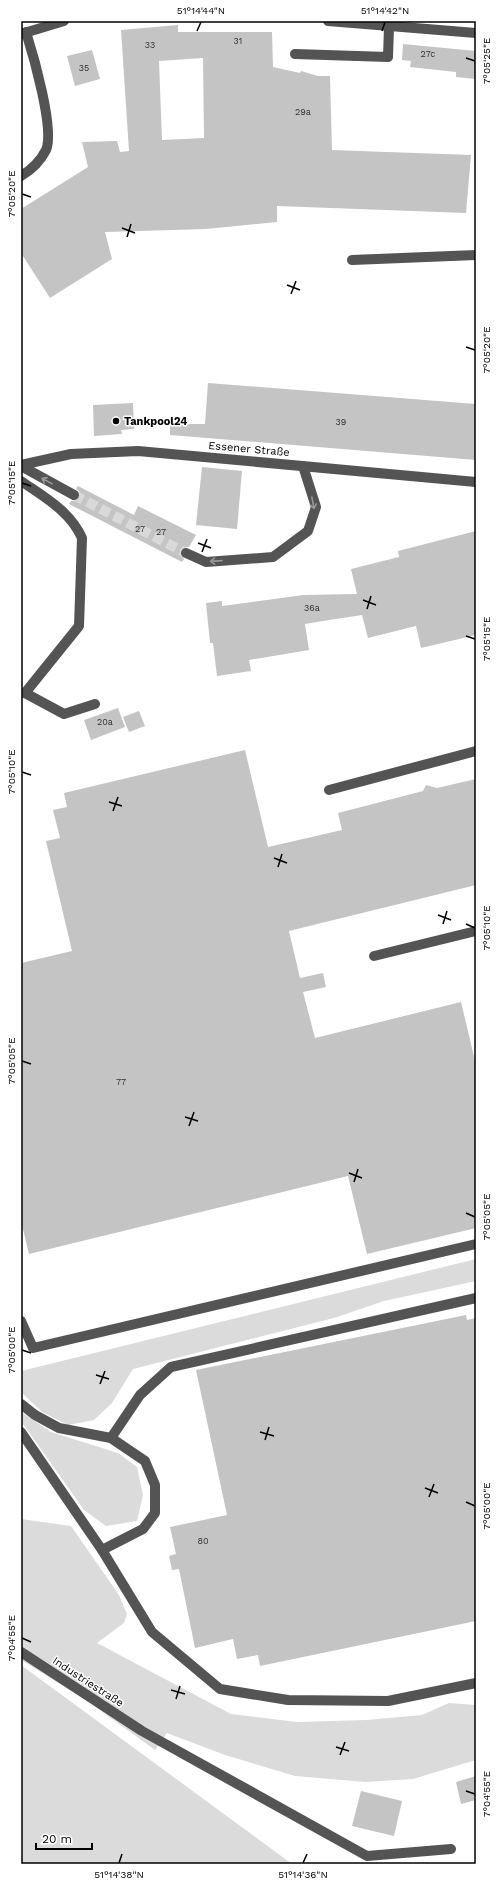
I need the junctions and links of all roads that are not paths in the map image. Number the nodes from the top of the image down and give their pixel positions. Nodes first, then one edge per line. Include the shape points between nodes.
1 (64, 21) edge
2 (328, 21) edge
3 (389, 27) junction
4 (24, 33) edge
5 (476, 33) edge
6 (295, 54) dead end
7 (21, 176) edge
8 (476, 255) edge
9 (352, 260) dead end
10 (21, 466) edge
11 (303, 466) junction
12 (21, 481) edge
13 (476, 482) edge
14 (74, 495) tunnel mouth
15 (186, 553) tunnel mouth
16 (23, 692) edge
17 (95, 704) dead end
18 (476, 751) edge
19 (329, 790) dead end
20 (476, 931) edge
21 (374, 956) dead end
22 (476, 1244) edge
23 (476, 1298) edge
24 (21, 1321) edge
25 (21, 1404) edge
26 (21, 1432) edge
27 (111, 1438) junction
28 (102, 1550) junction
29 (21, 1652) edge
30 (476, 1683) edge
31 (451, 1849) dead end

1 - 4 street
2 - 3 street
3 - 5 street
3 - 6 street via 388,57
4 - 7 street via 32,49 49,128 46,149 31,170
8 - 9 street
10 - 11 street, Essener Straße via 71,454 138,451
14 -> 10 street
11 - 13 street, Essener Straße
11 -> 15 street via 316,507 308,532 273,557 206,562
12 - 16 street via 57,505 76,525 82,538 79,626
16 - 17 street via 64,714
18 - 19 street
20 - 21 street
22 - 24 street via 33,1348
23 - 27 street via 171,1367 140,1395
25 - 27 street via 59,1428
26 - 28 street
27 - 28 street via 145,1461 155,1485 155,1513 143,1529
28 - 30 street via 152,1632 220,1689 288,1700 388,1700
29 - 31 street, Industriestraße via 142,1731 367,1856

